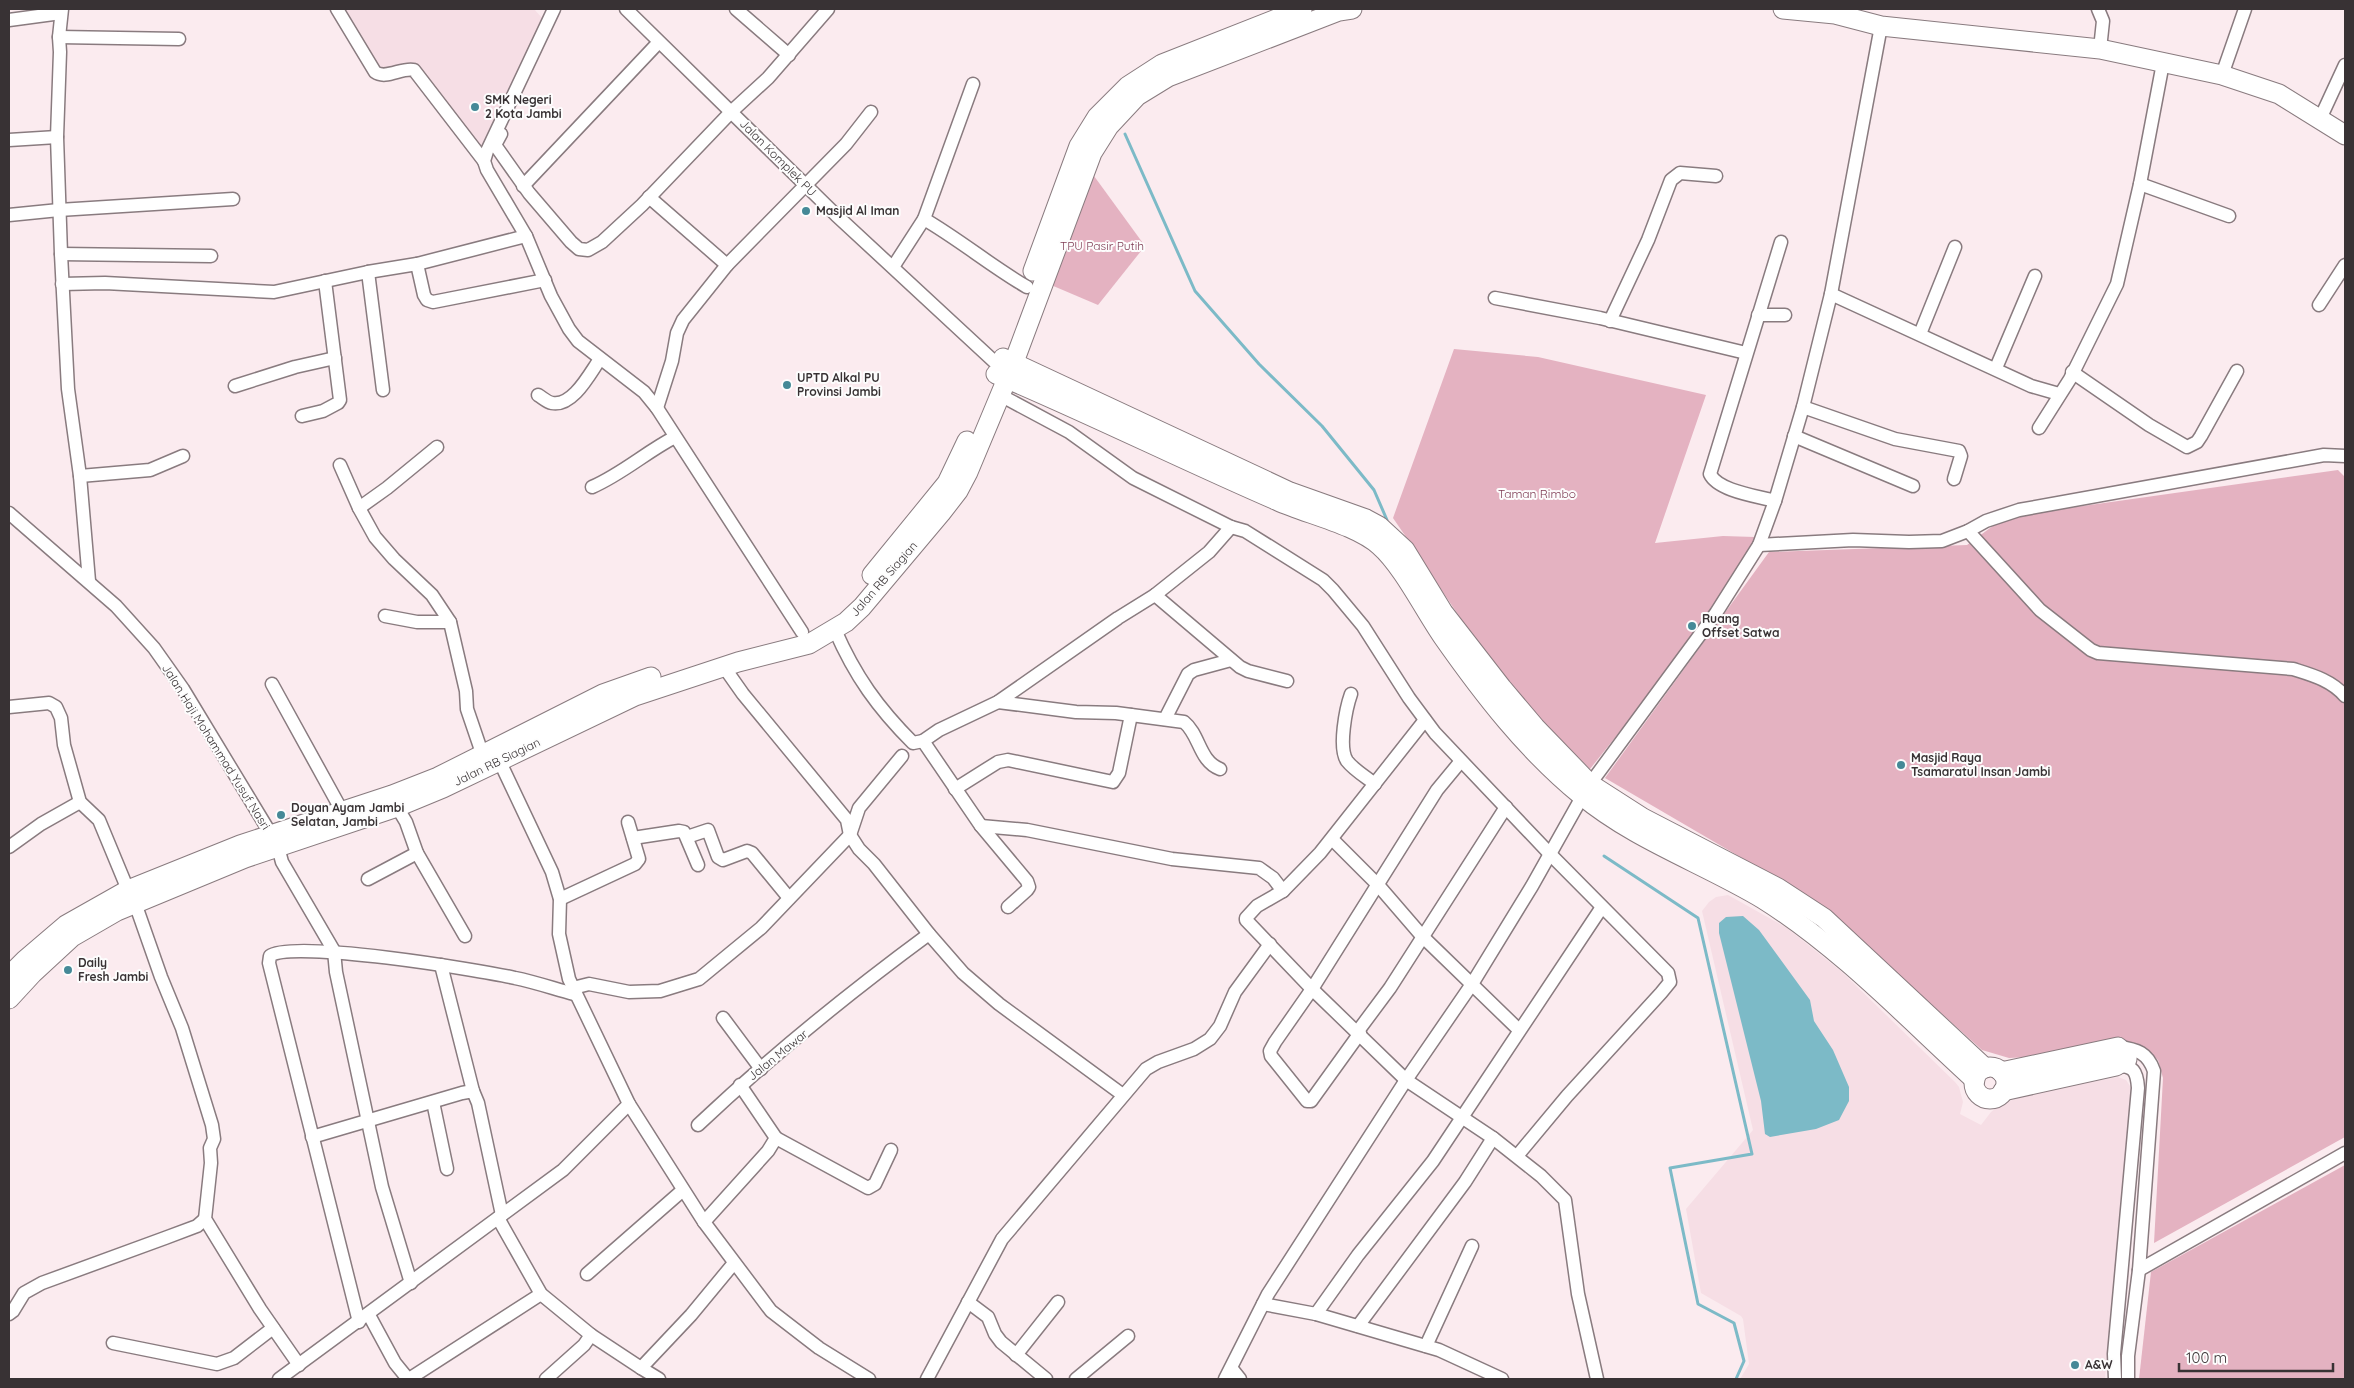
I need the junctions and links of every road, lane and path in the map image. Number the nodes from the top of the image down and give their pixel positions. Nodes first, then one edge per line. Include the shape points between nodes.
1 (337, 9) edge
2 (554, 9) edge
3 (562, 9) edge
4 (626, 9) edge
5 (736, 9) edge
6 (828, 9) edge
7 (1302, 9) edge
8 (1352, 9) edge
9 (1783, 9) edge
10 (2098, 9) edge
11 (2245, 9) edge
12 (61, 11) edge
13 (1826, 11) edge
14 (9, 20) edge
15 (1881, 26) junction
16 (59, 37) junction
17 (178, 39) dead end
18 (658, 42) junction
19 (2100, 49) junction
20 (789, 55) junction
21 (1201, 57) junction
22 (2163, 63) junction
23 (2345, 65) edge
24 (2222, 75) junction
25 (973, 84) dead end
26 (731, 112) junction
27 (871, 112) dead end
28 (2320, 119) junction
29 (2345, 135) edge
30 (56, 137) junction
31 (9, 140) edge
32 (484, 161) junction
33 (1716, 176) dead end
34 (806, 184) junction
35 (2140, 184) junction
36 (524, 186) junction
37 (650, 197) junction
38 (233, 199) dead end
39 (59, 210) junction
40 (9, 215) edge
41 (2229, 216) dead end
42 (924, 219) junction
43 (526, 236) junction
44 (1781, 242) dead end
45 (1955, 247) dead end
46 (61, 254) junction
47 (211, 256) dead end
48 (417, 264) junction
49 (727, 265) junction
50 (2345, 265) edge
51 (893, 268) junction
52 (368, 272) junction
53 (2035, 276) dead end
54 (546, 280) junction
55 (325, 281) junction
56 (62, 284) junction
57 (1027, 287) junction
58 (1831, 294) junction
59 (1495, 298) dead end
60 (2319, 305) dead end
61 (1785, 314) dead end
62 (1758, 315) junction
63 (1610, 321) junction
64 (1920, 334) junction
65 (1746, 353) junction
66 (335, 358) junction
67 (600, 359) junction
68 (1996, 368) junction
69 (2237, 371) dead end
70 (1003, 372) junction
71 (2072, 372) junction
72 (235, 386) dead end
73 (384, 390) dead end
74 (2059, 394) junction
75 (538, 395) dead end
76 (1803, 407) junction
77 (657, 408) junction
78 (302, 416) dead end
79 (2039, 428) dead end
80 (1794, 436) junction
81 (675, 437) junction
82 (437, 447) dead end
83 (183, 456) dead end
84 (2345, 456) edge
85 (340, 465) dead end
86 (80, 476) junction
87 (1954, 479) dead end
88 (1912, 486) dead end
89 (592, 487) dead end
90 (952, 487) junction
91 (1775, 501) junction
92 (359, 508) junction
93 (9, 513) edge
94 (1231, 527) junction
95 (1968, 531) junction
96 (1759, 545) junction
97 (89, 581) junction
98 (1155, 595) junction
99 (385, 616) dead end
100 (450, 622) junction
101 (835, 630) junction
102 (802, 632) junction
103 (1232, 660) junction
104 (724, 667) junction
105 (1287, 681) dead end
106 (272, 684) dead end
107 (1351, 694) dead end
108 (2345, 696) edge
109 (998, 702) junction
110 (9, 708) edge
111 (1131, 715) junction
112 (1165, 719) junction
113 (1425, 720) junction
114 (923, 741) junction
115 (902, 756) dead end
116 (491, 757) junction
117 (1462, 762) junction
118 (1220, 769) dead end
119 (1375, 784) junction
120 (955, 789) junction
121 (1586, 790) junction
122 (80, 802) junction
123 (397, 807) junction
124 (1506, 807) junction
125 (342, 811) junction
126 (628, 822) dead end
127 (981, 826) junction
128 (850, 835) junction
129 (687, 837) junction
130 (632, 838) junction
131 (1332, 839) junction
132 (275, 841) junction
133 (9, 847) edge
134 (417, 853) junction
135 (1550, 854) junction
136 (698, 866) dead end
137 (368, 879) dead end
138 (1378, 886) junction
139 (1283, 891) junction
140 (131, 897) junction
141 (789, 898) junction
142 (560, 899) junction
143 (1008, 907) dead end
144 (1602, 907) junction
145 (929, 934) junction
146 (465, 936) dead end
147 (1422, 936) junction
148 (1270, 944) junction
149 (334, 951) junction
150 (441, 965) junction
151 (9, 976) edge
152 (1472, 984) junction
153 (1312, 989) junction
154 (574, 991) junction
155 (9, 999) edge
156 (723, 1018) dead end
157 (1519, 1030) junction
158 (1359, 1032) junction
159 (2118, 1047) junction
160 (2116, 1066) junction
161 (760, 1069) junction
162 (1987, 1073) junction
163 (1406, 1080) junction
164 (740, 1085) junction
165 (2003, 1091) junction
166 (473, 1092) junction
167 (1123, 1095) junction
168 (433, 1102) junction
169 (629, 1104) junction
170 (1463, 1116) junction
171 (367, 1121) junction
172 (698, 1125) dead end
173 (312, 1137) junction
174 (776, 1138) junction
175 (1493, 1138) junction
176 (891, 1150) dead end
177 (2345, 1153) edge
178 (1517, 1156) junction
179 (447, 1169) dead end
180 (684, 1190) junction
181 (500, 1216) junction
182 (205, 1219) junction
183 (704, 1222) junction
184 (1472, 1246) dead end
185 (734, 1263) junction
186 (2139, 1270) junction
187 (587, 1274) dead end
188 (411, 1283) junction
189 (541, 1294) junction
190 (968, 1302) junction
191 (1058, 1302) dead end
192 (1264, 1304) junction
193 (9, 1314) edge
194 (1316, 1314) junction
195 (364, 1318) junction
196 (1358, 1326) junction
197 (273, 1328) junction
198 (591, 1335) junction
199 (1128, 1336) dead end
200 (113, 1343) dead end
201 (1426, 1346) junction
202 (2114, 1354) junction
203 (1016, 1355) junction
204 (2128, 1356) junction
205 (299, 1365) junction
206 (641, 1368) junction
207 (1228, 1374) edge
208 (279, 1379) edge
209 (409, 1379) edge
210 (546, 1379) edge
211 (659, 1379) edge
212 (867, 1379) edge
213 (927, 1379) edge
214 (1046, 1379) edge
215 (1076, 1379) edge
216 (1240, 1379) edge
217 (1502, 1379) edge
218 (1597, 1379) edge
219 (2115, 1379) edge
220 (2128, 1379) edge

1 - 32 street via 375,72 384,75 408,68 414,70
2 - 32 street
3 - 36 street via 495,145
4 - 18 street, Jalan Komplek PU
5 - 20 street
6 - 20 street
7 - 21 highway
8 - 21 highway
9 - 13 highway
10 - 19 street via 2103,21
11 - 24 street
12 - 14 street
12 - 16 street
13 - 15 highway
15 - 19 highway
15 - 58 street
16 - 17 street
16 - 30 street
18 - 26 street, Jalan Komplek PU
18 - 36 street
19 - 22 highway
20 - 26 street
21 - 57 highway via 1162,64 1128,86 1097,117 1079,146
21 - 70 highway via 1137,96 1109,126 1092,153
22 - 24 highway
22 - 35 street
23 - 28 street
24 - 28 highway via 2279,94
25 - 42 street
26 - 34 street, Jalan Komplek PU
26 - 37 street
27 - 34 street via 846,144
28 - 29 highway
30 - 31 street
30 - 39 street
32 - 43 street
33 - 63 street via 1680,173 1671,180 1648,240
34 - 49 street
34 - 51 street, Jalan Komplek PU
35 - 41 street
35 - 71 street via 2117,284
36 - 37 street via 579,250 588,250 602,242
37 - 49 street
38 - 39 street
39 - 40 street
39 - 46 street
42 - 51 street
42 - 57 street
43 - 48 street
43 - 54 street
44 - 62 street
45 - 64 street
46 - 47 street
46 - 56 street
48 - 52 street
48 - 54 street via 424,295 433,302
49 - 77 street via 683,320
50 - 60 street
51 - 70 street, Jalan Komplek PU
52 - 55 street
52 - 73 street
53 - 68 street
54 - 67 street via 569,329 578,342
55 - 56 street via 274,292
55 - 66 street
56 - 86 street via 68,389
57 - 70 highway
58 - 64 street
58 - 76 street
59 - 63 street
61 - 62 street
62 - 65 street
63 - 65 street
64 - 68 street
65 - 91 street via 1710,474 1713,481 1721,486
66 - 72 street
66 - 78 street via 338,404
67 - 75 street via 576,392 564,402 550,403
67 - 77 street via 644,392
68 - 74 street via 2031,386
69 - 71 street via 2202,436 2187,447 2149,426
70 - 90 highway
70 - 94 street, Jalan Komplek PU via 1069,432 1133,478
70 - 121 highway via 1379,526 1405,550 1495,693 1535,727
71 - 74 street
74 - 79 street
76 - 80 street
76 - 87 street via 1895,439 1958,451 1961,456
77 - 81 street
80 - 88 street
80 - 91 street
81 - 89 street via 629,468
81 - 102 street
82 - 92 street
83 - 86 street via 150,470
84 - 95 street via 2324,455 2019,510
85 - 92 street
86 - 97 street
90 - 101 highway, Jalan RB Siagian via 862,607
90 - 102 highway, Jalan RB Siagian via 841,610
91 - 96 street
92 - 100 street via 375,537 432,595
93 - 97 street, Jalan Haji Mohammad Yusuf Nasri
94 - 98 street via 1209,552
94 - 113 street, Jalan Komplek PU via 1245,531 1328,585 1363,626
95 - 96 street via 1934,541 1853,540
95 - 108 street via 2040,610 2091,650 2292,669 2318,677
96 - 121 street via 1716,613
97 - 132 street, Jalan Haji Mohammad Yusuf Nasri via 154,648 183,689
98 - 103 street
98 - 109 street
99 - 100 street via 417,622
100 - 116 street via 467,709
101 - 104 highway, Jalan RB Siagian via 809,644
101 - 114 street via 869,695 913,743
102 - 116 highway, Jalan RB Siagian via 612,690
103 - 105 street via 1248,671
103 - 112 street via 1188,674
104 - 116 highway, Jalan RB Siagian via 635,696
104 - 128 street via 847,820
106 - 125 street
107 - 119 street via 1344,717 1344,754
109 - 111 street
109 - 114 street
110 - 122 street via 49,703 56,707
111 - 112 street
111 - 120 street via 1119,773 1114,782 1008,760 998,762
112 - 118 street via 1186,724 1208,762
113 - 117 street, Jalan Komplek PU
113 - 119 street
114 - 120 street
115 - 128 street via 859,808
116 - 123 highway, Jalan RB Siagian via 443,788
116 - 125 highway, Jalan RB Siagian
116 - 142 street via 552,872
117 - 124 street, Jalan Komplek PU
117 - 138 street via 1437,790
119 - 131 street
120 - 127 street
121 - 135 street
121 - 162 highway via 1778,888 1824,918
122 - 133 street
122 - 140 street via 99,820
123 - 132 highway, Jalan RB Siagian
123 - 134 street
124 - 135 street, Jalan Komplek PU
124 - 147 street
125 - 132 highway, Jalan RB Siagian
126 - 130 street
127 - 139 street via 1027,830 1172,859 1259,868
127 - 143 street via 1029,884 1027,890
128 - 141 street
128 - 145 street
129 - 130 street via 679,831
129 - 136 street
129 - 141 street via 708,830 718,857 723,860 752,852
130 - 142 street via 639,860 635,864
131 - 138 street
131 - 139 street
132 - 140 highway, Jalan RB Siagian
132 - 149 street, Jalan Haji Mohammad Yusuf Nasri via 282,862
134 - 137 street
134 - 146 street
135 - 144 street, Jalan Komplek PU
135 - 152 street
138 - 147 street
138 - 153 street
139 - 148 street via 1251,910 1246,918
140 - 151 highway, Jalan RB Siagian via 66,925
140 - 155 highway, Jalan RB Siagian via 72,937
140 - 182 street via 182,1028 212,1125 214,1138 210,1148
141 - 154 street via 761,928 698,979 660,991 629,992 589,984
142 - 154 street via 559,934 568,979
144 - 157 street
144 - 178 street, Jalan Komplek PU via 1659,962 1668,972 1670,982
145 - 161 street, Jalan Mawar via 877,972
145 - 167 street via 963,973 999,1004
147 - 152 street
147 - 158 street
148 - 153 street
148 - 167 street via 1235,992 1220,1026 1210,1039 1146,1069
149 - 150 street
149 - 171 street
149 - 173 street via 273,953 269,963
150 - 154 street
150 - 166 street
152 - 157 street
152 - 163 street
153 - 158 street
153 - 158 street via 1270,1051 1273,1060 1306,1100 1313,1099
154 - 169 street
156 - 161 street
157 - 170 street
158 - 163 street
159 - 160 highway via 2127,1055
159 - 162 highway
159 - 186 street via 2132,1048 2146,1055 2154,1071
160 - 165 highway
160 - 202 street via 2133,1069 2138,1088
161 - 164 street, Jalan Mawar
162 - 165 highway via 2006,1081
162 - 165 highway via 1976,1090 1982,1097 1996,1098
163 - 170 street
163 - 192 street via 1283,1269
164 - 172 street
164 - 174 street, Jalan Mawar
166 - 168 street
166 - 181 street via 478,1103
167 - 190 street via 1002,1239
168 - 171 street
168 - 179 street
169 - 180 street
169 - 181 street via 563,1170
170 - 175 street
170 - 194 street via 1428,1168
171 - 173 street
171 - 188 street via 382,1187
173 - 195 street
174 - 176 street via 868,1188 875,1184
174 - 183 street
175 - 178 street
175 - 196 street via 1465,1182
177 - 186 street
178 - 218 street via 1565,1200 1578,1294
180 - 183 street
180 - 187 street
181 - 188 street
181 - 189 street
182 - 193 street via 197,1226 42,1283 24,1293
182 - 197 street
183 - 185 street
184 - 201 street
185 - 206 street
185 - 212 street via 770,1311
186 - 204 street
188 - 195 street
189 - 198 street
189 - 209 street
190 - 203 street via 988,1317 995,1334
190 - 213 street
191 - 203 street
192 - 194 street
192 - 207 street
194 - 196 street
195 - 205 street
195 - 209 street
196 - 201 street
197 - 200 street via 234,1358 217,1364
197 - 205 street
198 - 206 street
198 - 210 street
199 - 215 street
201 - 217 street
202 - 204 street
202 - 219 street
203 - 214 street
204 - 220 street
205 - 208 street
206 - 211 street
207 - 216 street

